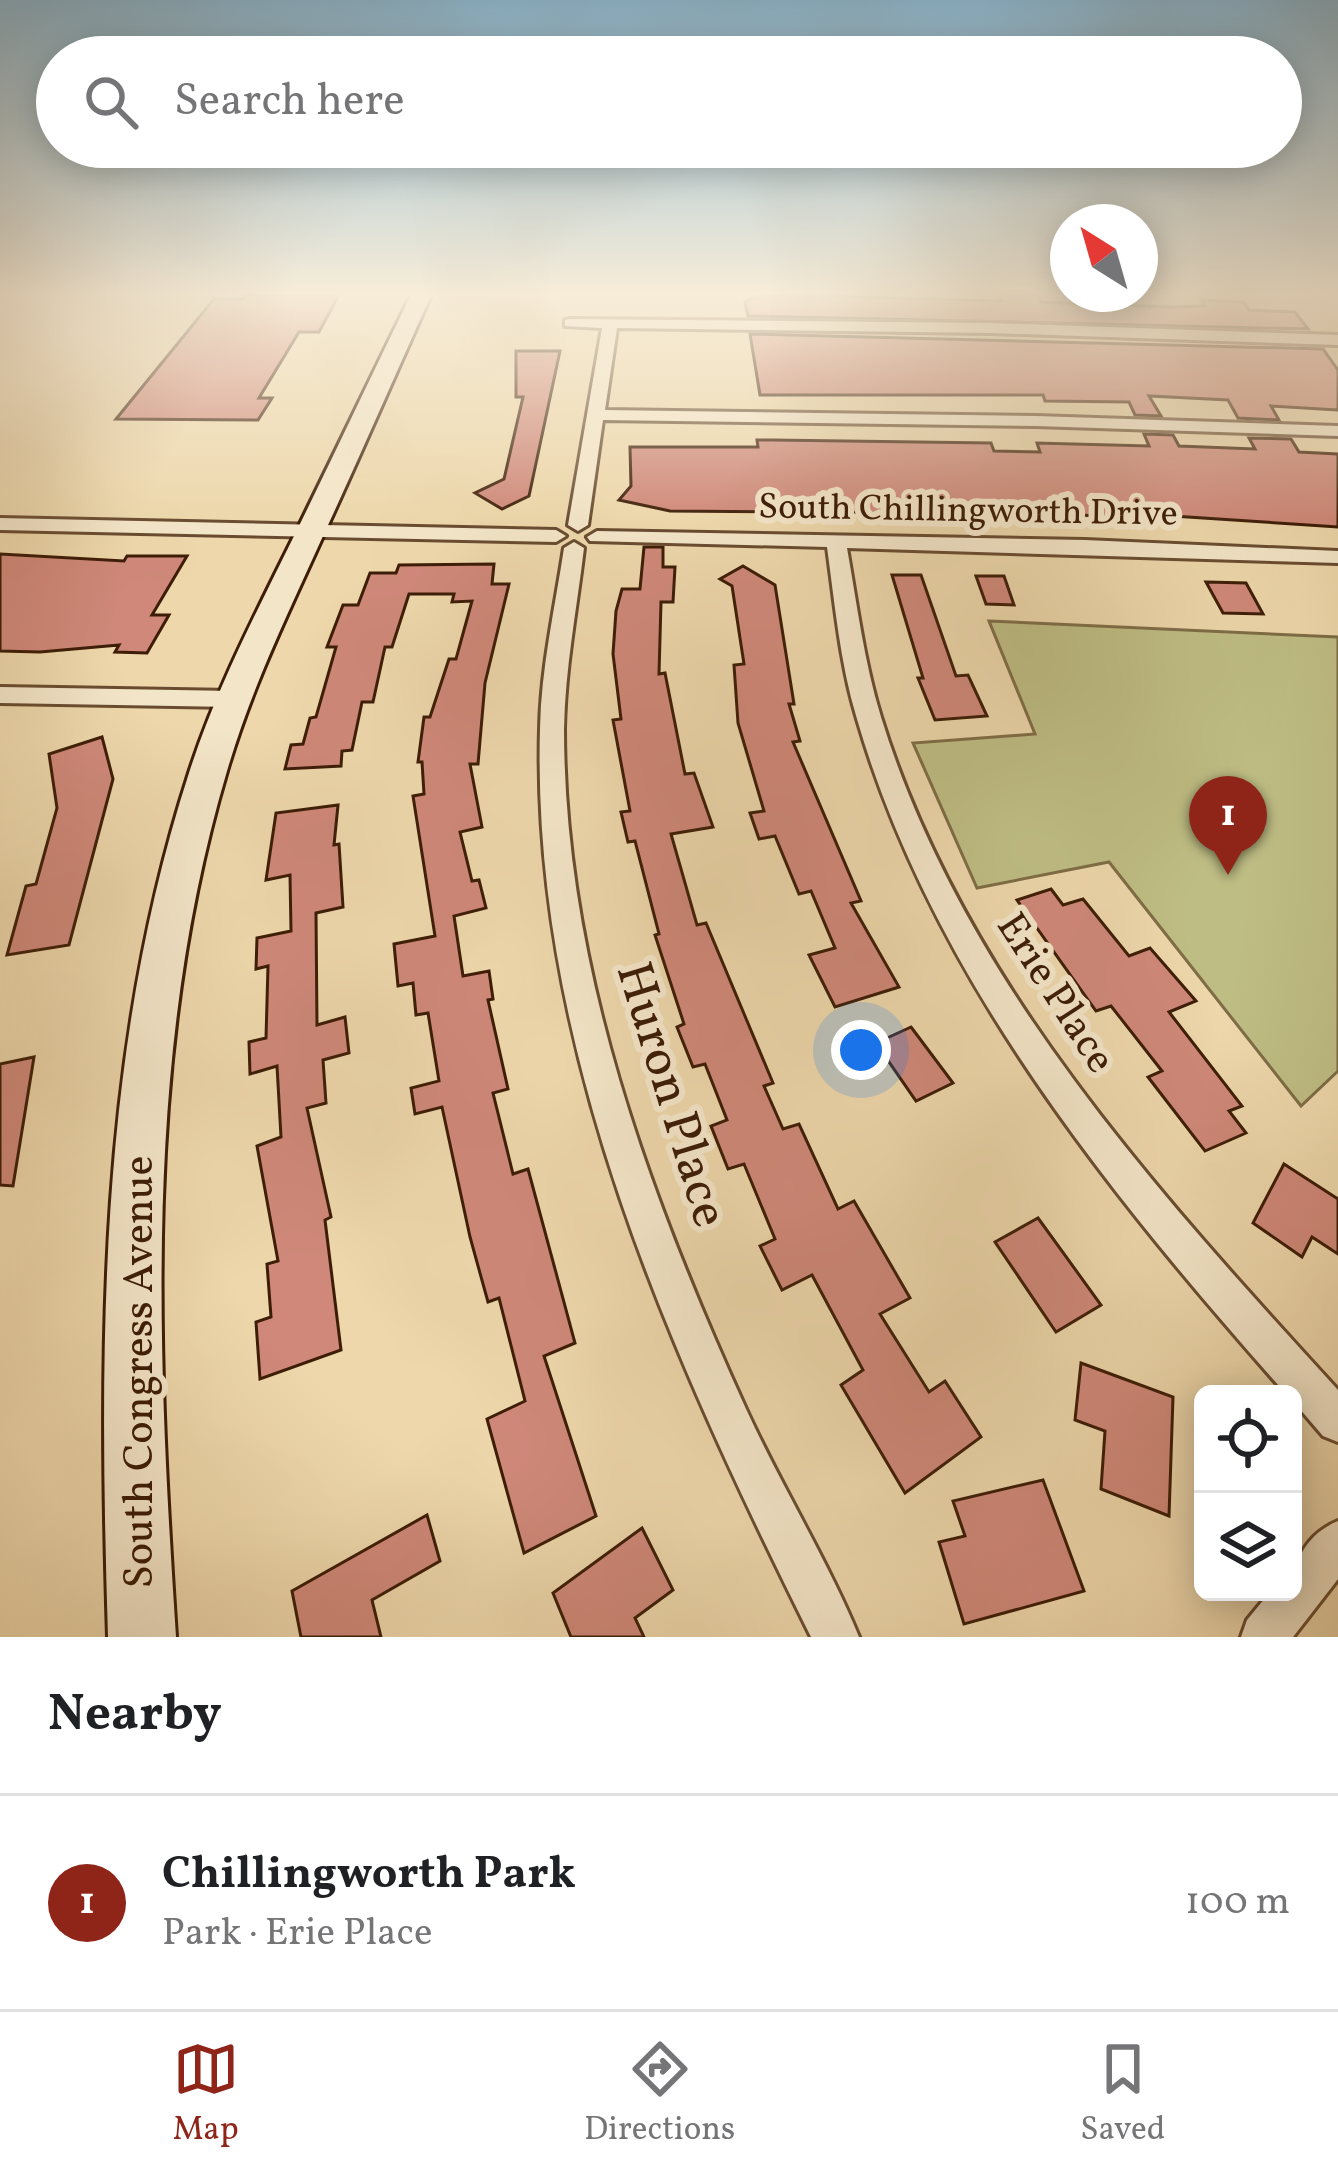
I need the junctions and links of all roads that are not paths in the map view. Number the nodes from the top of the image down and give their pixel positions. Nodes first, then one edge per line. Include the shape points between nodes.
1 (385, 371) edge
2 (603, 371) edge
3 (596, 415) junction
4 (1338, 431) edge
5 (0, 524) edge
6 (312, 529) junction
7 (576, 537) junction
8 (836, 542) junction
9 (1338, 557) edge
10 (0, 695) edge
11 (233, 699) junction
12 (1338, 1421) edge
13 (1338, 1543) edge
14 (142, 1637) edge
15 (836, 1637) edge
16 (1264, 1637) edge

1 - 6 street, South Congress Avenue
2 - 3 street, Huron Place
3 - 4 street
3 - 7 street, Huron Place
5 - 6 street, South Chillingworth Drive
6 - 7 street, South Chillingworth Drive
6 - 11 street, South Congress Avenue
7 - 8 street, South Chillingworth Drive
7 - 15 street, Huron Place via 552,732 556,827 583,993 660,1245 725,1406
8 - 9 street, South Chillingworth Drive
8 - 12 street, Erie Place via 873,735 934,879 981,964 1124,1172
10 - 11 street
11 - 14 street, South Congress Avenue via 181,866 143,1098 132,1291
13 - 16 street

